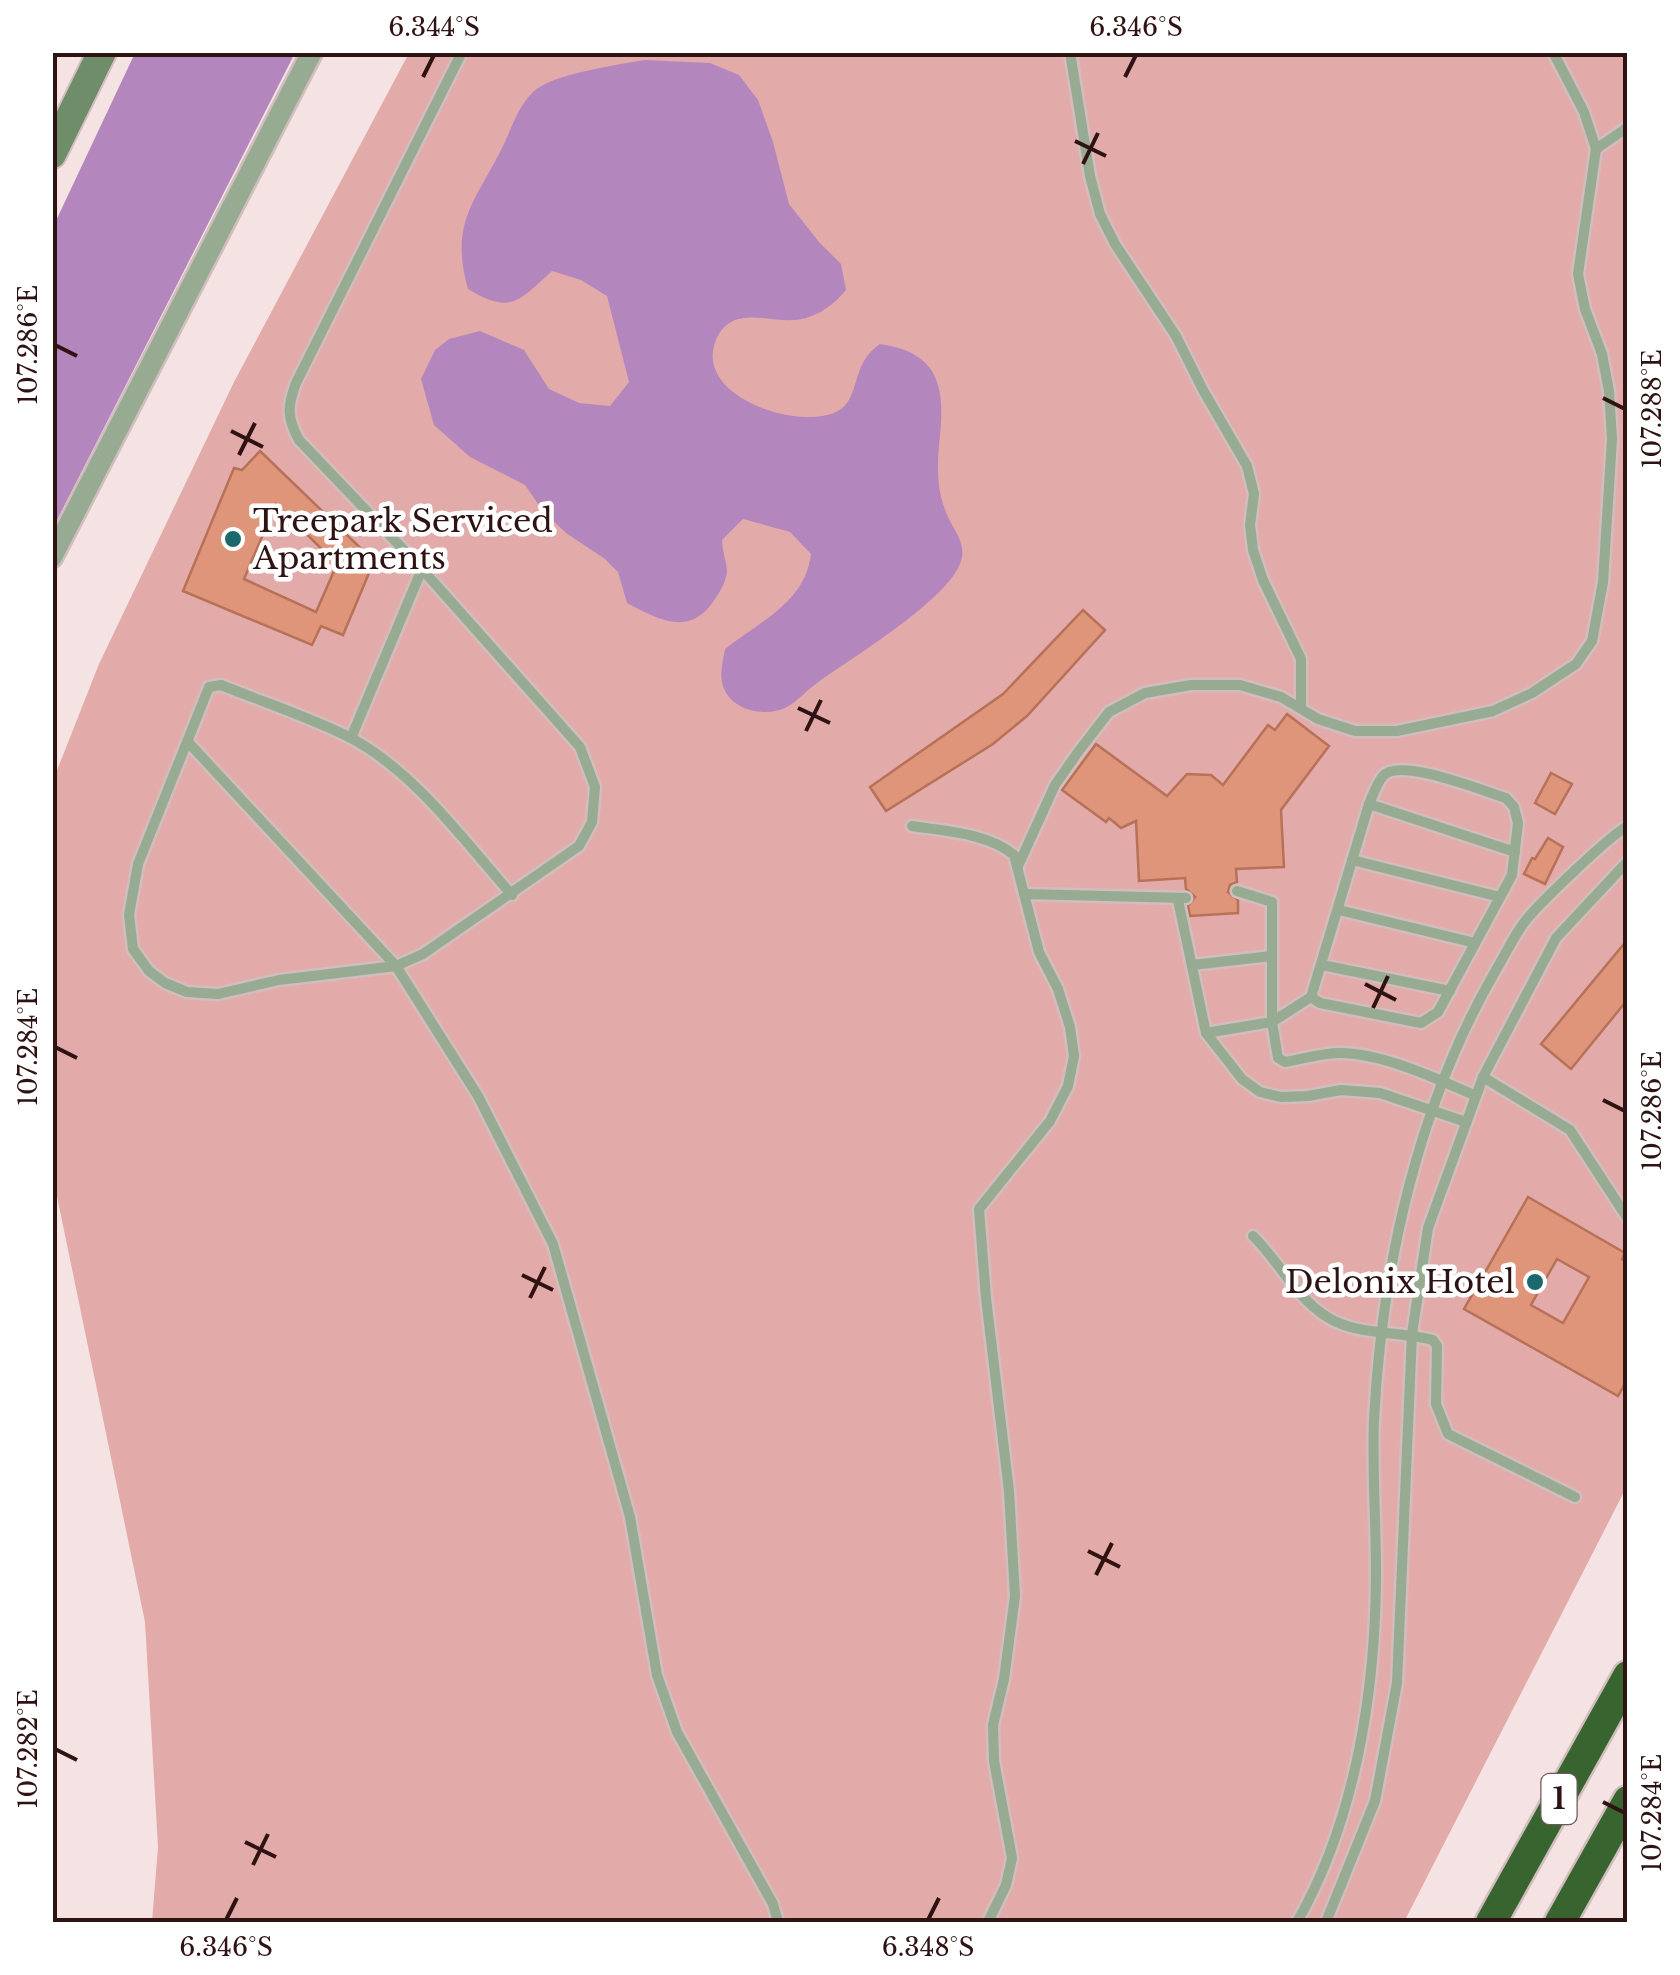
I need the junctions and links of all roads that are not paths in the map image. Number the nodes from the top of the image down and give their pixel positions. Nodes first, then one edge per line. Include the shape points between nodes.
1 (102, 52) edge
2 (312, 52) edge
3 (462, 52) edge
4 (1070, 52) edge
5 (1553, 52) edge
6 (1628, 127) edge
7 (1596, 150) junction
8 (52, 154) edge
9 (52, 557) edge
10 (422, 569) junction
11 (1302, 708) junction
12 (351, 738) junction
13 (188, 742) junction
14 (1369, 804) junction
15 (912, 826) dead end
16 (1625, 830) edge
17 (1514, 852) junction
18 (1352, 860) junction
19 (1628, 861) edge
20 (1018, 866) junction
21 (1238, 891) dead end
22 (512, 894) junction
23 (1024, 894) junction
24 (1500, 897) junction
25 (1338, 910) junction
26 (1475, 943) junction
27 (1272, 956) junction
28 (1192, 965) junction
29 (1322, 965) junction
30 (396, 966) junction
31 (1450, 990) junction
32 (1311, 997) junction
33 (1272, 1022) junction
34 (1206, 1032) junction
35 (1483, 1077) junction
36 (1442, 1081) junction
37 (1476, 1096) junction
38 (1434, 1109) junction
39 (1466, 1122) junction
40 (1628, 1219) edge
41 (1253, 1236) dead end
42 (1382, 1333) junction
43 (1412, 1334) junction
44 (1575, 1498) dead end
45 (1628, 1676) edge
46 (1628, 1801) edge
47 (778, 1922) edge
48 (988, 1922) edge
49 (1297, 1922) edge
50 (1326, 1922) edge
51 (1490, 1922) edge
52 (1560, 1922) edge

1 - 8 main road
2 - 9 street
3 - 10 lane via 287,406 299,440
4 - 11 lane via 1100,214 1247,466 1253,550 1301,659
5 - 7 lane
6 - 7 lane
7 - 11 lane via 1578,274 1610,391 1612,438 1592,640 1576,664 1493,711 1397,731 1355,731
10 - 12 lane
10 - 22 lane via 580,747 595,787 592,822 579,846
11 - 20 lane via 1240,685 1170,687 1126,701 1109,712 1054,784
12 - 13 lane via 221,685 210,688
12 - 22 lane via 414,786
13 - 30 lane
13 - 30 lane via 138,864 128,915 132,950 148,970 187,992 218,994
14 - 17 lane
14 - 17 lane via 1382,776 1394,770 1506,798 1518,823
14 - 18 lane
15 - 20 lane via 1006,849
16 - 36 lane via 1525,921 1471,1013
17 - 24 lane
18 - 24 lane
18 - 25 lane
19 - 35 lane via 1556,938
20 - 23 lane
21 - 27 lane via 1272,902
22 - 30 lane
23 - 28 lane via 1182,899
23 - 48 lane via 1074,1056 1050,1121 979,1209 1015,1596 993,1725 1012,1858
24 - 26 lane
25 - 26 lane
25 - 29 lane
26 - 31 lane
27 - 28 lane
27 - 33 lane
28 - 34 lane
29 - 31 lane
29 - 32 lane
30 - 47 lane via 478,1096 552,1244 630,1517 656,1675 676,1732
31 - 32 lane via 1438,1012 1421,1024
32 - 33 lane
33 - 34 lane
33 - 36 lane via 1275,1052 1285,1062 1340,1053
34 - 38 lane via 1260,1092 1380,1093
35 - 37 lane
35 - 40 lane via 1570,1130
36 - 37 lane
36 - 38 lane
37 - 39 lane
38 - 39 lane
38 - 42 lane via 1401,1216
39 - 43 lane via 1428,1228
41 - 42 lane via 1329,1318
42 - 43 lane
42 - 49 lane via 1374,1422 1372,1680 1348,1795 1318,1886
43 - 44 lane via 1438,1346 1436,1404 1448,1434
43 - 50 lane via 1397,1683 1374,1800
45 - 51 highway, 1
46 - 52 highway, 1

